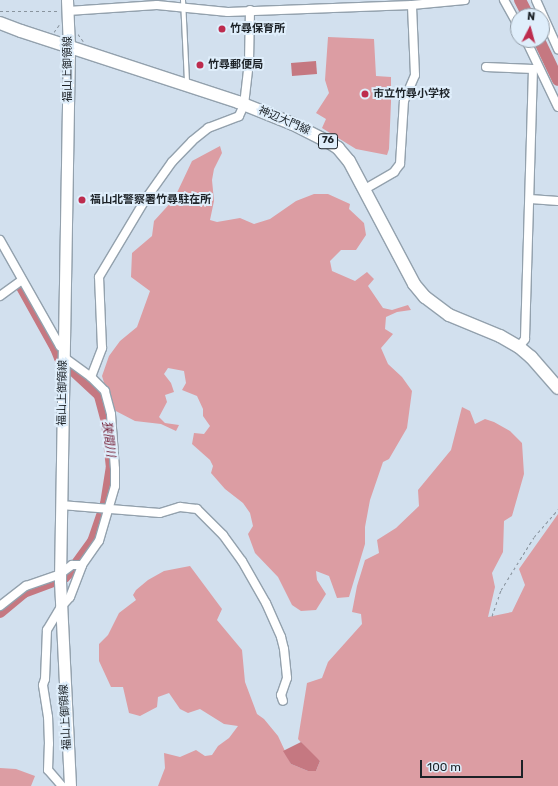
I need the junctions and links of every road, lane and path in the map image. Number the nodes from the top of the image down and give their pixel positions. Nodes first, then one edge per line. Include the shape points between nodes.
1 (182, 0) edge
2 (465, 0) edge
3 (504, 0) edge
4 (536, 0) edge
5 (68, 5) edge
6 (412, 5) junction
7 (183, 9) junction
8 (250, 10) junction
9 (0, 11) edge
10 (510, 11) edge
11 (0, 23) edge
12 (77, 32) dead end
13 (86, 44) dead end
14 (69, 47) junction
15 (528, 48) edge
16 (530, 48) edge
17 (558, 49) edge
18 (486, 67) dead end
19 (533, 69) junction
20 (187, 85) junction
21 (244, 105) junction
22 (558, 107) edge
23 (365, 189) junction
24 (530, 199) junction
25 (558, 201) edge
26 (0, 240) edge
27 (19, 282) junction
28 (0, 296) edge
29 (519, 346) junction
30 (63, 358) junction
31 (91, 377) junction
32 (558, 388) edge
33 (61, 505) junction
34 (106, 508) junction
35 (558, 509) edge
36 (78, 565) junction
37 (60, 577) junction
38 (0, 606) edge
39 (61, 607) junction
40 (492, 616) dead end
41 (283, 700) dead end
42 (62, 786) edge
43 (70, 786) edge

1 - 7 lane
2 - 6 street
3 - 10 street
4 - 17 street
5 - 7 street via 157,5
5 - 9 path
5 - 14 main road, 福山上御領線
6 - 8 street
6 - 23 street via 415,75 404,101 399,168
7 - 8 street via 228,12
7 - 20 lane
8 - 21 street via 249,62
11 - 14 main road, 神辺大門線 / 76
12 - 13 path
14 - 20 main road, 神辺大門線 / 76
14 - 30 main road, 福山上御領線
15 - 19 street
16 - 22 street
18 - 19 street
19 - 24 street
20 - 21 main road, 神辺大門線 / 76
21 - 23 main road, 神辺大門線 / 76 via 313,133 338,148 349,161
21 - 31 street via 239,116 208,128 172,162 145,200 99,277 102,348
23 - 29 main road, 神辺大門線 / 76 via 414,284 425,296 449,315
24 - 25 street
24 - 29 street via 525,340
26 - 27 street
27 - 28 street
27 - 30 street via 60,346
29 - 32 main road, 神辺大門線 / 76
30 - 31 street
30 - 33 main road, 福山上御領線
31 - 34 street via 104,391 111,414 115,481
33 - 34 street
33 - 37 main road, 福山上御領線
34 - 36 street via 99,541
34 - 41 street via 160,513 190,507 197,509 223,535 242,561 281,637 287,678
35 - 40 path via 534,537 501,590
36 - 37 street
36 - 39 street via 70,597
37 - 38 street via 26,586
37 - 39 main road, 福山上御領線
39 - 42 street via 47,630 43,685 48,717 48,770
39 - 43 main road, 福山上御領線

